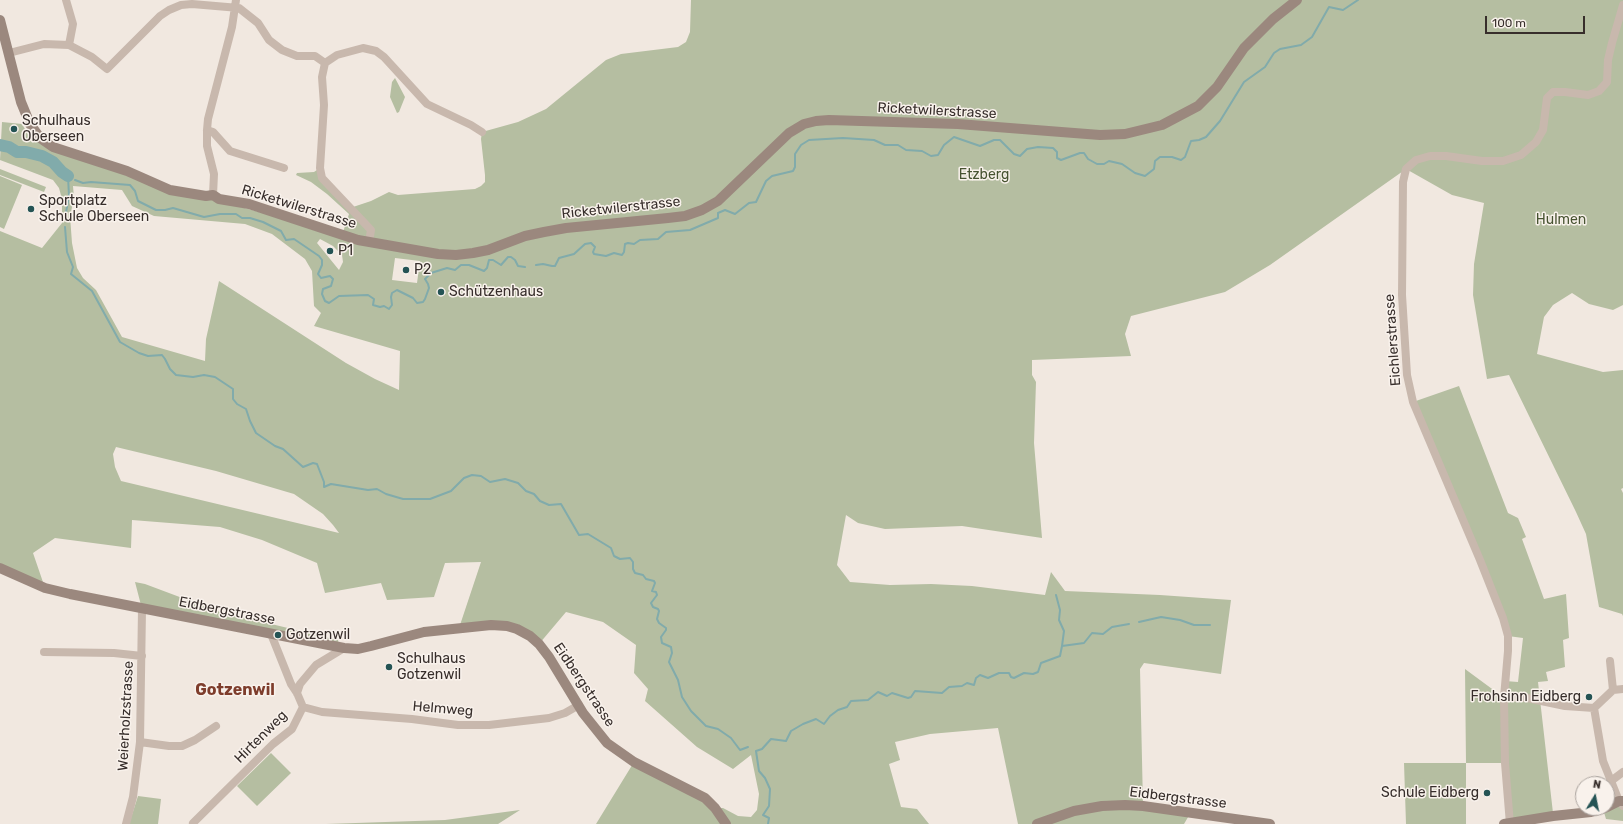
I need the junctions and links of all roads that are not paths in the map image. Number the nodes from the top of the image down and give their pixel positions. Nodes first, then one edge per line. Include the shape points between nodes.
1 (66, 0) edge
2 (1297, 0) edge
3 (236, 4) edge
4 (1623, 5) edge
5 (0, 20) edge
6 (69, 46) junction
7 (9, 53) junction
8 (326, 63) junction
9 (207, 130) junction
10 (482, 132) dead end
11 (284, 168) dead end
12 (213, 195) junction
13 (369, 242) junction
14 (0, 568) edge
15 (142, 609) junction
16 (271, 634) junction
17 (344, 648) junction
18 (44, 652) dead end
19 (142, 656) junction
20 (1610, 661) dead end
21 (1623, 689) edge
22 (1613, 690) junction
23 (297, 693) junction
24 (1504, 697) junction
25 (578, 705) junction
26 (303, 707) junction
27 (1594, 708) junction
28 (216, 726) dead end
29 (140, 742) junction
30 (1609, 776) edge
31 (1615, 789) edge
32 (1622, 802) edge
33 (1575, 814) edge
34 (193, 823) dead end
35 (126, 824) edge
36 (726, 824) edge
37 (1037, 824) edge
38 (1270, 824) edge
39 (1508, 824) edge

1 - 6 street via 73,24
2 - 13 street, Ricketwilerstrasse via 1273,19 1244,48 1217,87 1198,106 1162,125 1125,134 1100,135 958,124 816,121 788,133 718,201 685,216 566,228 525,236 488,250 456,255
3 - 6 street via 192,4 169,10 107,69 92,57
3 - 8 street via 258,23 269,40 282,50 297,56 315,56
3 - 9 street
4 - 24 street, Eichlerstrasse via 1608,60 1607,82 1599,90 1588,95 1553,92 1547,98 1543,130 1536,142 1521,155 1502,161 1430,156 1416,160 1406,169 1402,295 1407,375 1412,402 1503,618 1508,636
5 - 7 street, Ricketwilerstrasse
6 - 7 street via 44,44
7 - 12 street, Ricketwilerstrasse via 30,124 40,138 53,147 127,171 170,190
8 - 10 street via 337,55 363,48 376,51 427,104
8 - 13 street via 322,77 322,178 371,230
9 - 11 street via 213,132 230,151
9 - 12 street via 207,146 214,174
12 - 13 street, Ricketwilerstrasse via 219,199 265,208
14 - 15 street, Eidbergstrasse via 45,588
15 - 16 street, Eidbergstrasse
15 - 19 street, Weierholzstrasse
16 - 17 street, Eidbergstrasse
16 - 23 street, Hirtenweg
17 - 23 street via 316,665 300,684
17 - 25 street, Eidbergstrasse via 358,649 424,632 491,625 507,626 530,636 539,644
18 - 19 street
19 - 29 street, Weierholzstrasse
20 - 22 street
21 - 22 street
22 - 27 street
23 - 26 street, Hirtenweg
24 - 27 street
24 - 39 street, Eichlerstrasse
25 - 26 street, Helmweg via 550,718 489,725 458,725 322,712
25 - 36 street, Eidbergstrasse via 608,743 634,762 705,798
26 - 34 street, Hirtenweg via 292,729 272,744
27 - 30 street via 1603,761
28 - 29 street via 182,746
29 - 35 street, Weierholzstrasse via 133,797
31 - 32 street
33 - 39 street
37 - 38 street, Eidbergstrasse via 1074,811 1125,805

